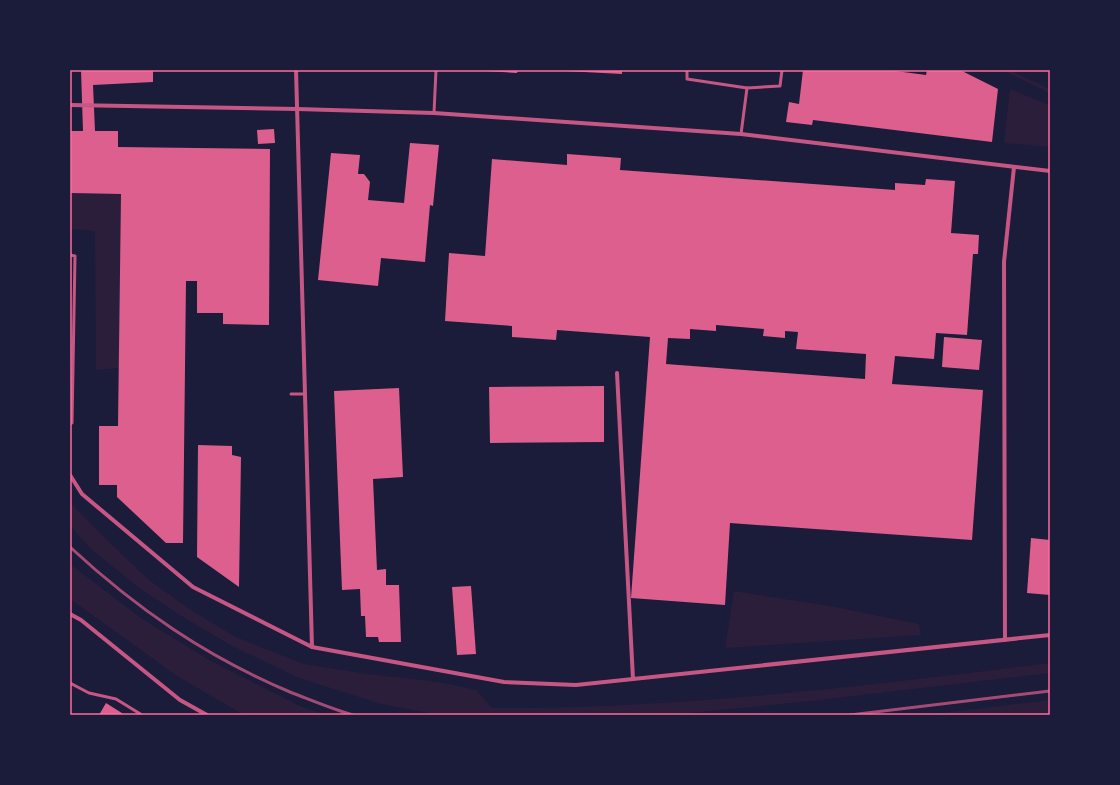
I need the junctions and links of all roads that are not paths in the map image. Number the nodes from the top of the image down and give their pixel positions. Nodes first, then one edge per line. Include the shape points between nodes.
1 (296, 70) edge
2 (436, 70) edge
3 (687, 70) edge
4 (782, 70) edge
5 (747, 88) junction
6 (70, 106) edge
7 (297, 109) junction
8 (434, 113) junction
9 (741, 134) junction
10 (1014, 167) junction
11 (1050, 171) edge
12 (70, 255) edge
13 (70, 364) edge
14 (73, 368) junction
15 (618, 373) dead end
16 (291, 394) dead end
17 (305, 394) junction
18 (70, 424) edge
19 (70, 476) edge
20 (70, 614) edge
21 (1050, 635) edge
22 (1005, 640) junction
23 (312, 647) junction
24 (633, 679) junction
25 (70, 684) edge
26 (142, 715) edge
27 (207, 715) edge

1 - 7 street
2 - 8 lane
3 - 5 lane via 687,79
4 - 5 lane via 780,86
5 - 9 lane
6 - 7 street
7 - 8 street
7 - 17 street
8 - 9 street
9 - 10 street
10 - 11 street
10 - 22 street via 1004,262
12 - 14 lane via 75,256
13 - 14 lane
14 - 18 lane
15 - 24 street
16 - 17 lane
17 - 23 street
19 - 23 street via 82,494 193,587
20 - 27 street via 81,620 180,700
21 - 22 street
22 - 24 street
23 - 24 street via 504,682 576,685
25 - 26 lane via 89,693 116,699

